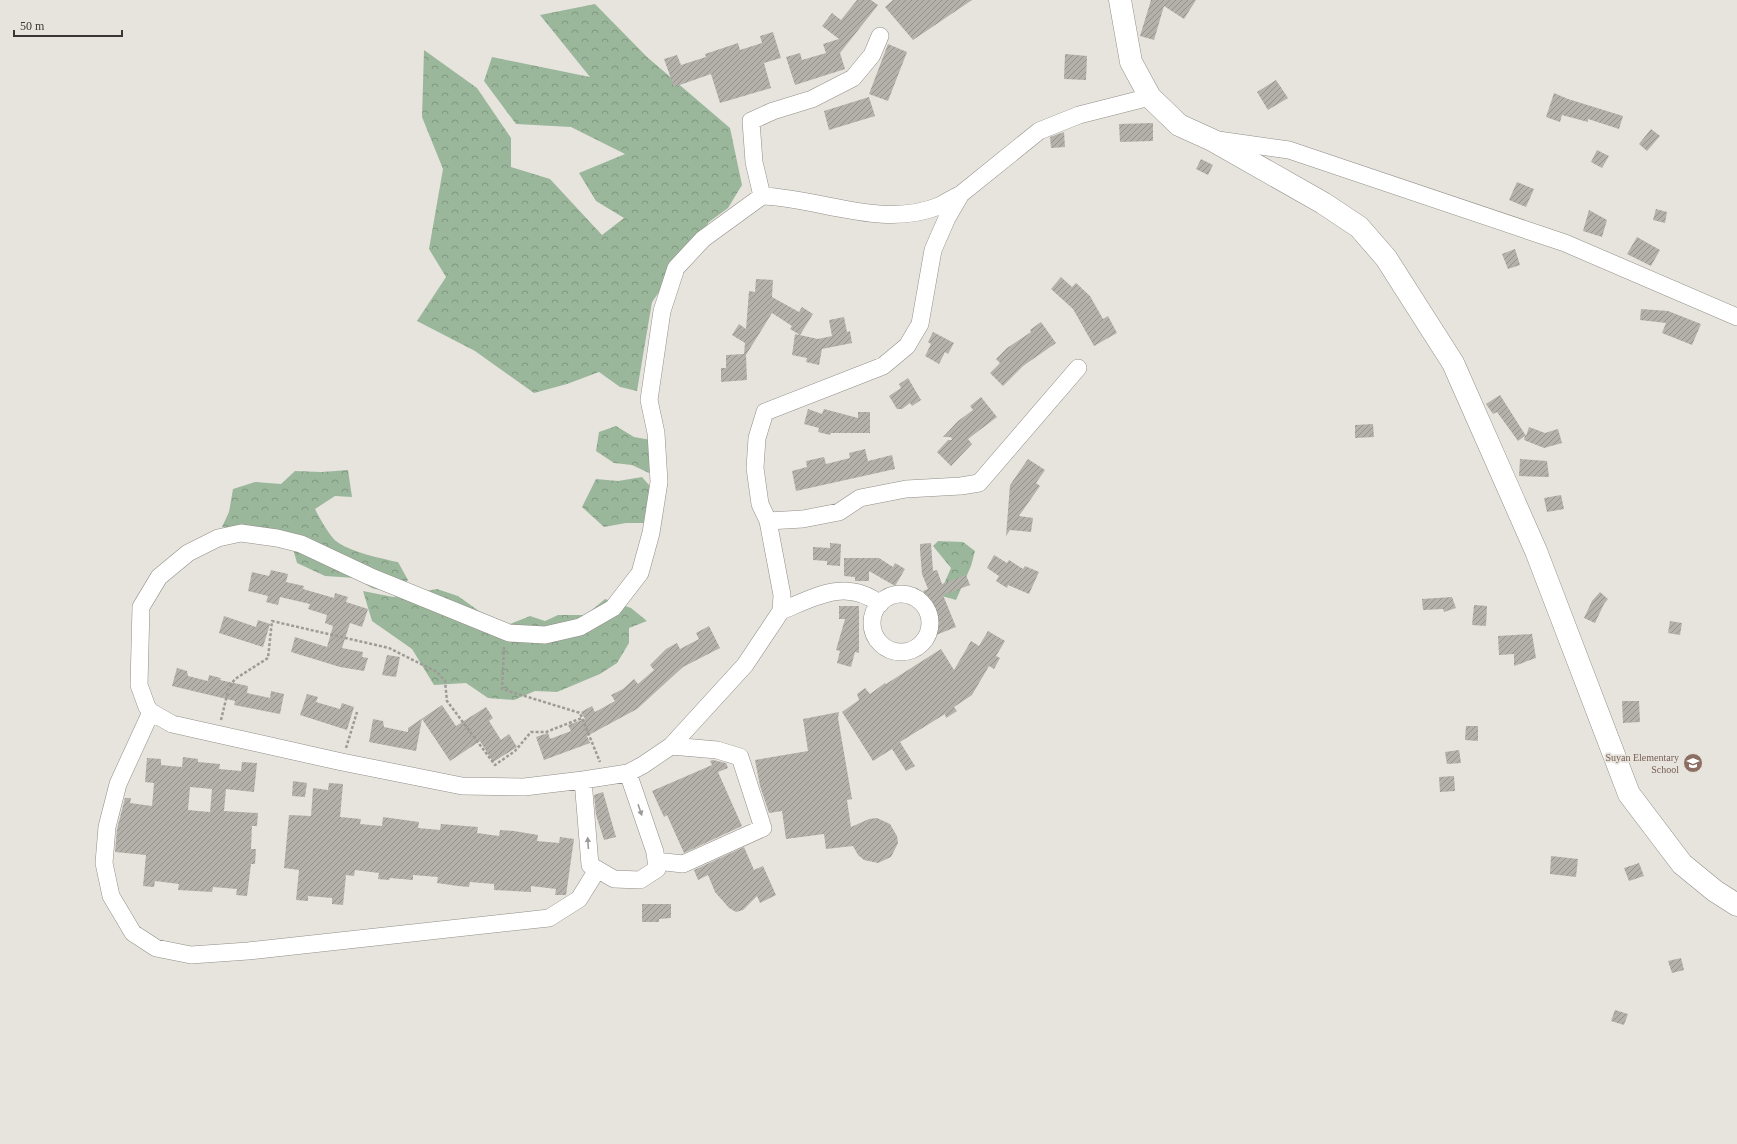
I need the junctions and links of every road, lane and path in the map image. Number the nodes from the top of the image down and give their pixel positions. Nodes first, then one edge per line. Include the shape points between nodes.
1 (1120, 0) edge
2 (880, 36) dead end
3 (1150, 97) junction
4 (1212, 140) junction
5 (960, 194) junction
6 (762, 196) junction
7 (1737, 317) edge
8 (1078, 368) dead end
9 (768, 521) junction
10 (880, 604) dead end
11 (781, 611) junction
12 (505, 632) junction
13 (151, 712) junction
14 (357, 712) dead end
15 (582, 718) junction
16 (218, 734) junction
17 (671, 746) junction
18 (342, 762) junction
19 (628, 773) junction
20 (606, 775) junction
21 (583, 780) junction
22 (656, 860) junction
23 (597, 870) junction
24 (1737, 905) edge

1 - 3 main road via 1132,62
2 - 6 street via 872,55 853,78 812,99 773,110 751,121 754,162
3 - 4 main road via 1179,125
3 - 5 street via 1079,115 1039,131
4 - 7 street via 1289,150 1565,243
4 - 24 main road via 1323,203 1359,227 1386,258 1453,363 1536,551 1629,794 1682,864 1715,892
5 - 6 street via 938,206 911,213 882,214
5 - 9 street via 934,250 920,324 907,346 883,366 765,412 757,438 755,468 760,504
6 - 12 street via 703,239 676,268 662,311 649,400 656,433 659,482 652,534 640,573 613,608 580,627 546,635
8 - 9 street via 979,483 906,489 860,498 839,512 803,519
9 - 11 street via 782,595
10 - 11 street via 870,596 851,590 826,592
11 - 17 street via 745,665
12 - 13 street via 377,579 301,544 242,533 218,538 188,553 159,577 141,607 139,685
12 - 15 path via 502,689 580,714
13 - 16 street via 172,724
13 - 23 street via 118,784 107,827 104,863 110,896 133,934 156,948 191,955 248,951 549,918 579,899
14 - 18 path
15 - 16 path via 546,732 531,732 515,751 495,765 447,702 445,681 437,672 389,648 272,621 268,658 235,679 229,687
15 - 20 path
16 - 18 street
17 - 19 street
17 - 22 street via 717,750 740,757 763,828 682,864
18 - 21 street via 462,786 524,787
19 - 20 street
19 -> 22 street
20 - 21 street
23 -> 21 street via 590,865
22 - 23 street via 656,869 640,880 614,879

